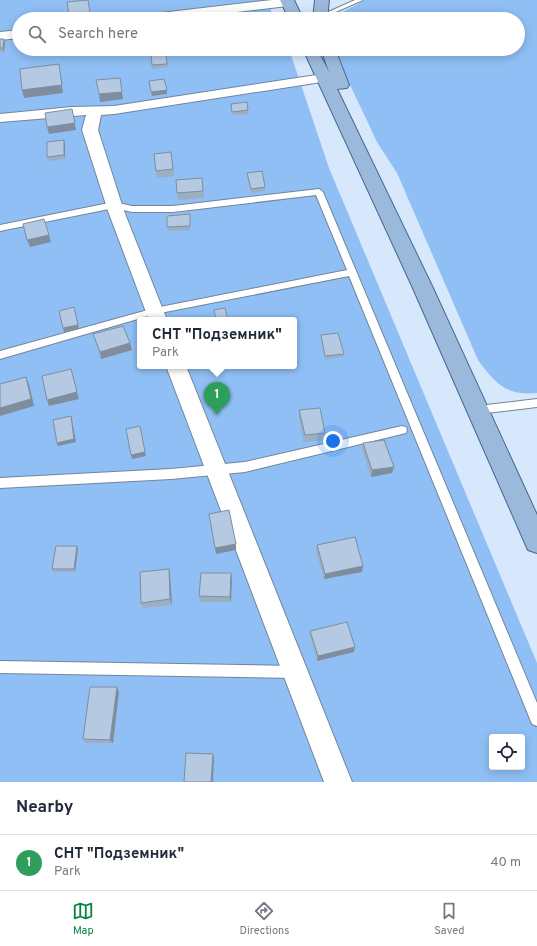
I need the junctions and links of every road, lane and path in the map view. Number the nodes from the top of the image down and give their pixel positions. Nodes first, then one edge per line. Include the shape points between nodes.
1 (322, 0) edge
2 (360, 0) edge
3 (288, 1) edge
4 (204, 12) edge
5 (293, 12) edge
6 (321, 12) edge
7 (333, 12) edge
8 (12, 35) edge
9 (0, 36) edge
10 (313, 56) edge
11 (330, 56) edge
12 (323, 78) junction
13 (94, 111) junction
14 (0, 118) edge
15 (114, 205) junction
16 (0, 228) edge
17 (353, 272) junction
18 (422, 286) junction
19 (156, 315) edge
20 (137, 320) edge
21 (0, 355) edge
22 (177, 369) edge
23 (537, 402) edge
24 (478, 410) junction
25 (402, 430) dead end
26 (216, 470) junction
27 (0, 483) edge
28 (537, 542) edge
29 (0, 667) edge
30 (294, 672) junction
31 (537, 719) edge
32 (338, 782) edge

1 - 6 main road
2 - 7 lane
3 - 4 street
3 - 5 main road
8 - 9 street
10 - 12 main road
11 - 18 main road via 390,196
12 - 13 street
12 - 18 main road
13 - 14 street
13 - 15 street via 90,130
15 - 16 lane
15 - 17 lane via 132,209 173,209 319,192
15 - 19 street
17 - 19 lane
17 - 31 lane
18 - 24 main road
20 - 21 lane
22 - 26 street
23 - 24 lane
24 - 28 main road
25 - 26 lane via 246,467
26 - 27 lane
26 - 30 street
29 - 30 lane
30 - 32 street

